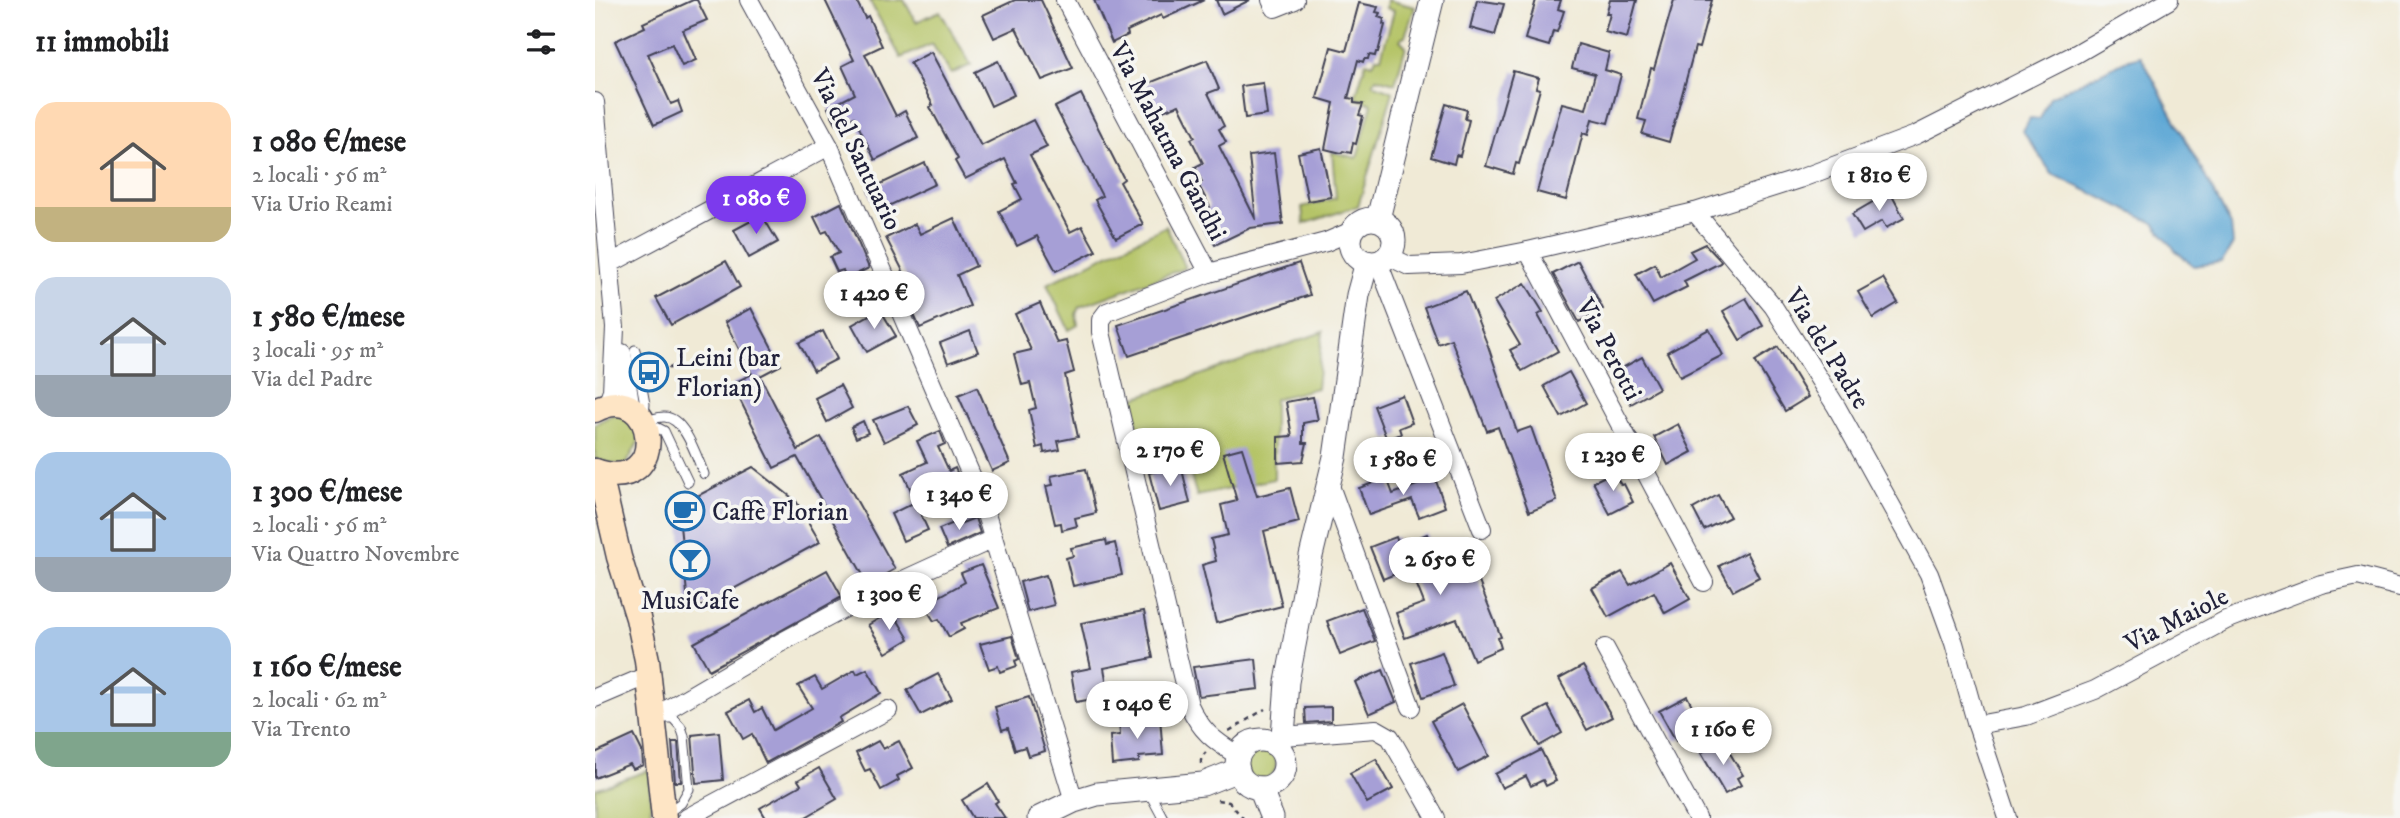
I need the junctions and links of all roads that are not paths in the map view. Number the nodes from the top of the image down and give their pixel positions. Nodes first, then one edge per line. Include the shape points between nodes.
1 (749, 0) edge
2 (1065, 0) edge
3 (1295, 0) edge
4 (1432, 0) edge
5 (2169, 0) edge
6 (1273, 4) edge
7 (595, 103) edge
8 (829, 146) junction
9 (1696, 212) junction
10 (1378, 219) junction
11 (1352, 239) junction
12 (1528, 251) junction
13 (1378, 260) junction
14 (611, 263) junction
15 (1209, 273) junction
16 (635, 350) dead end
17 (619, 411) edge
18 (595, 471) edge
19 (628, 472) junction
20 (704, 474) dead end
21 (688, 482) dead end
22 (1329, 483) junction
23 (1482, 529) dead end
24 (993, 539) junction
25 (1704, 582) dead end
26 (2400, 587) edge
27 (638, 618) junction
28 (1605, 649) dead end
29 (649, 675) junction
30 (595, 698) edge
31 (1411, 707) dead end
32 (888, 710) dead end
33 (654, 718) junction
34 (1977, 726) junction
35 (1278, 739) junction
36 (1238, 763) junction
37 (1260, 788) junction
38 (1147, 789) junction
39 (1074, 801) junction
40 (1048, 816) edge
41 (671, 817) edge
42 (1155, 818) edge
43 (1163, 818) edge
44 (1272, 818) edge
45 (1436, 818) edge
46 (1697, 818) edge
47 (2008, 818) edge

1 - 8 street, Via del Santuario
2 - 15 street, Via Mahatma Gandhi
3 - 6 street
4 - 10 street
5 - 9 street via 2076,54 1916,135
7 - 14 street
8 - 14 street
8 - 24 street, Via del Santuario via 981,498
9 - 12 street
9 - 34 street, Via del Padre via 1773,306 1836,406 1929,574
10 - 11 street via 1360,222
10 - 13 street via 1394,235 1393,249
11 - 13 street via 1356,256
11 - 15 street, Via Mahatma Gandhi
12 - 13 street via 1461,264 1409,266
12 - 25 street, Via Perotti
13 - 22 street via 1358,295
13 - 23 street
14 - 17 street via 615,328 624,359
15 - 36 street via 1107,312 1101,332 1189,705 1198,724
16 - 17 lane via 645,404
17 - 19 main road via 649,436 649,447 638,467
17 - 20 lane via 673,418 683,428
17 - 21 lane via 664,431
18 - 19 main road via 607,475
18 - 27 main road
19 - 27 main road via 619,497
22 - 31 street
22 - 35 street
24 - 33 street via 864,598
24 - 39 street, Via del Santuario
26 - 34 street, Via Maiole via 2358,576 2321,584 2226,620 2095,690 2026,716
27 - 29 main road
28 - 46 street
29 - 30 street
29 - 33 main road
32 - 41 street
33 - 41 main road
34 - 47 street, Via del Padre
35 - 36 street via 1251,742
35 - 37 street via 1285,769 1275,783
35 - 45 street via 1376,729 1390,737 1399,750
36 - 37 street via 1246,783
36 - 38 street via 1203,784
37 - 44 street
38 - 39 street
38 - 43 lane
39 - 40 street
42 - 43 lane

